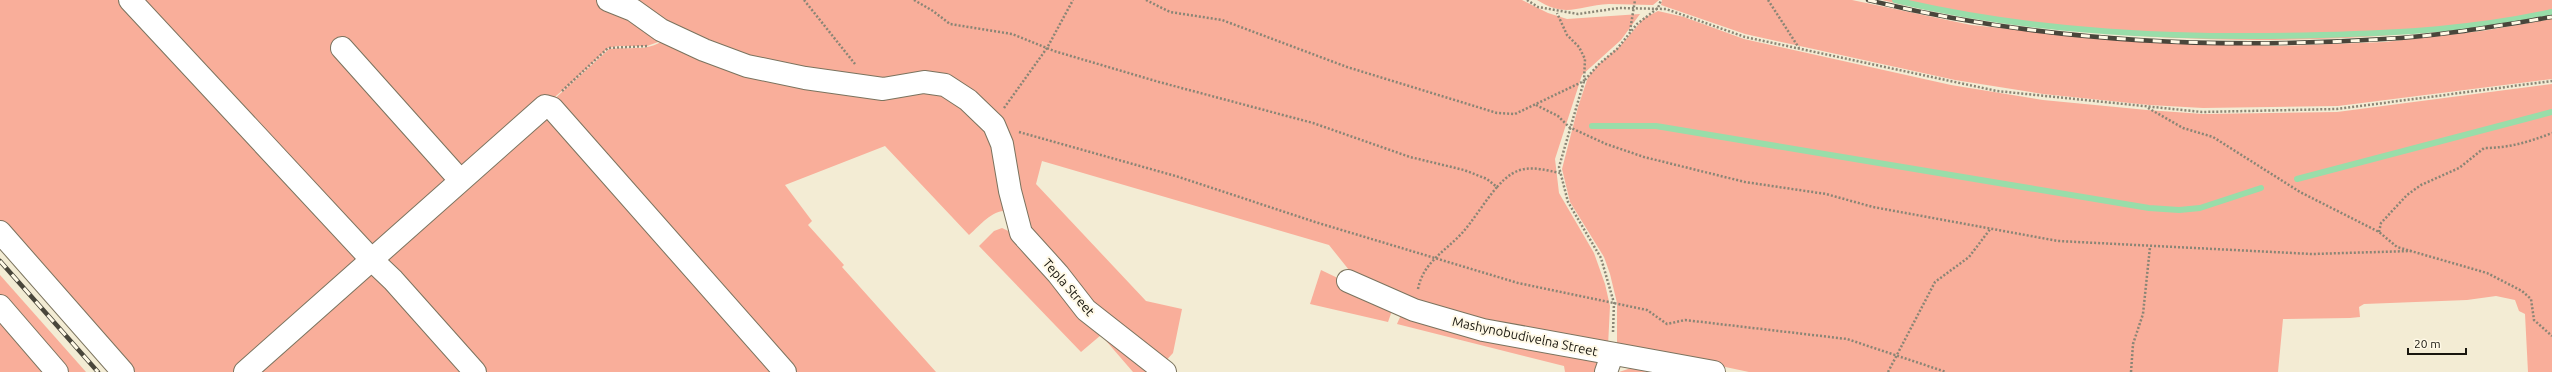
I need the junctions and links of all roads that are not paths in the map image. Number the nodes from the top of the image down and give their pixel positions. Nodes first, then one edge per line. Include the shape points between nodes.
1 (130, 0) edge
2 (608, 0) edge
3 (342, 48) dead end
4 (460, 180) junction
5 (0, 232) edge
6 (371, 259) junction
7 (1348, 281) dead end
8 (0, 306) edge
9 (1609, 363) edge
10 (57, 372) edge
11 (123, 372) edge
12 (245, 372) edge
13 (475, 372) edge
14 (785, 372) edge
15 (1165, 372) edge
16 (1714, 372) edge

1 - 6 street
2 - 15 street, Tepla Street via 632,10 668,33 747,66 805,78 883,89 924,82 945,85 968,100 994,125 1002,144 1021,233 1086,310
3 - 4 street
4 - 6 street
4 - 14 street via 545,106 552,108
5 - 11 street
6 - 12 street
6 - 13 street
7 - 9 street, Mashynobudivelna Street via 1414,310
8 - 10 street
9 - 16 street, Mashynobudivelna Street

